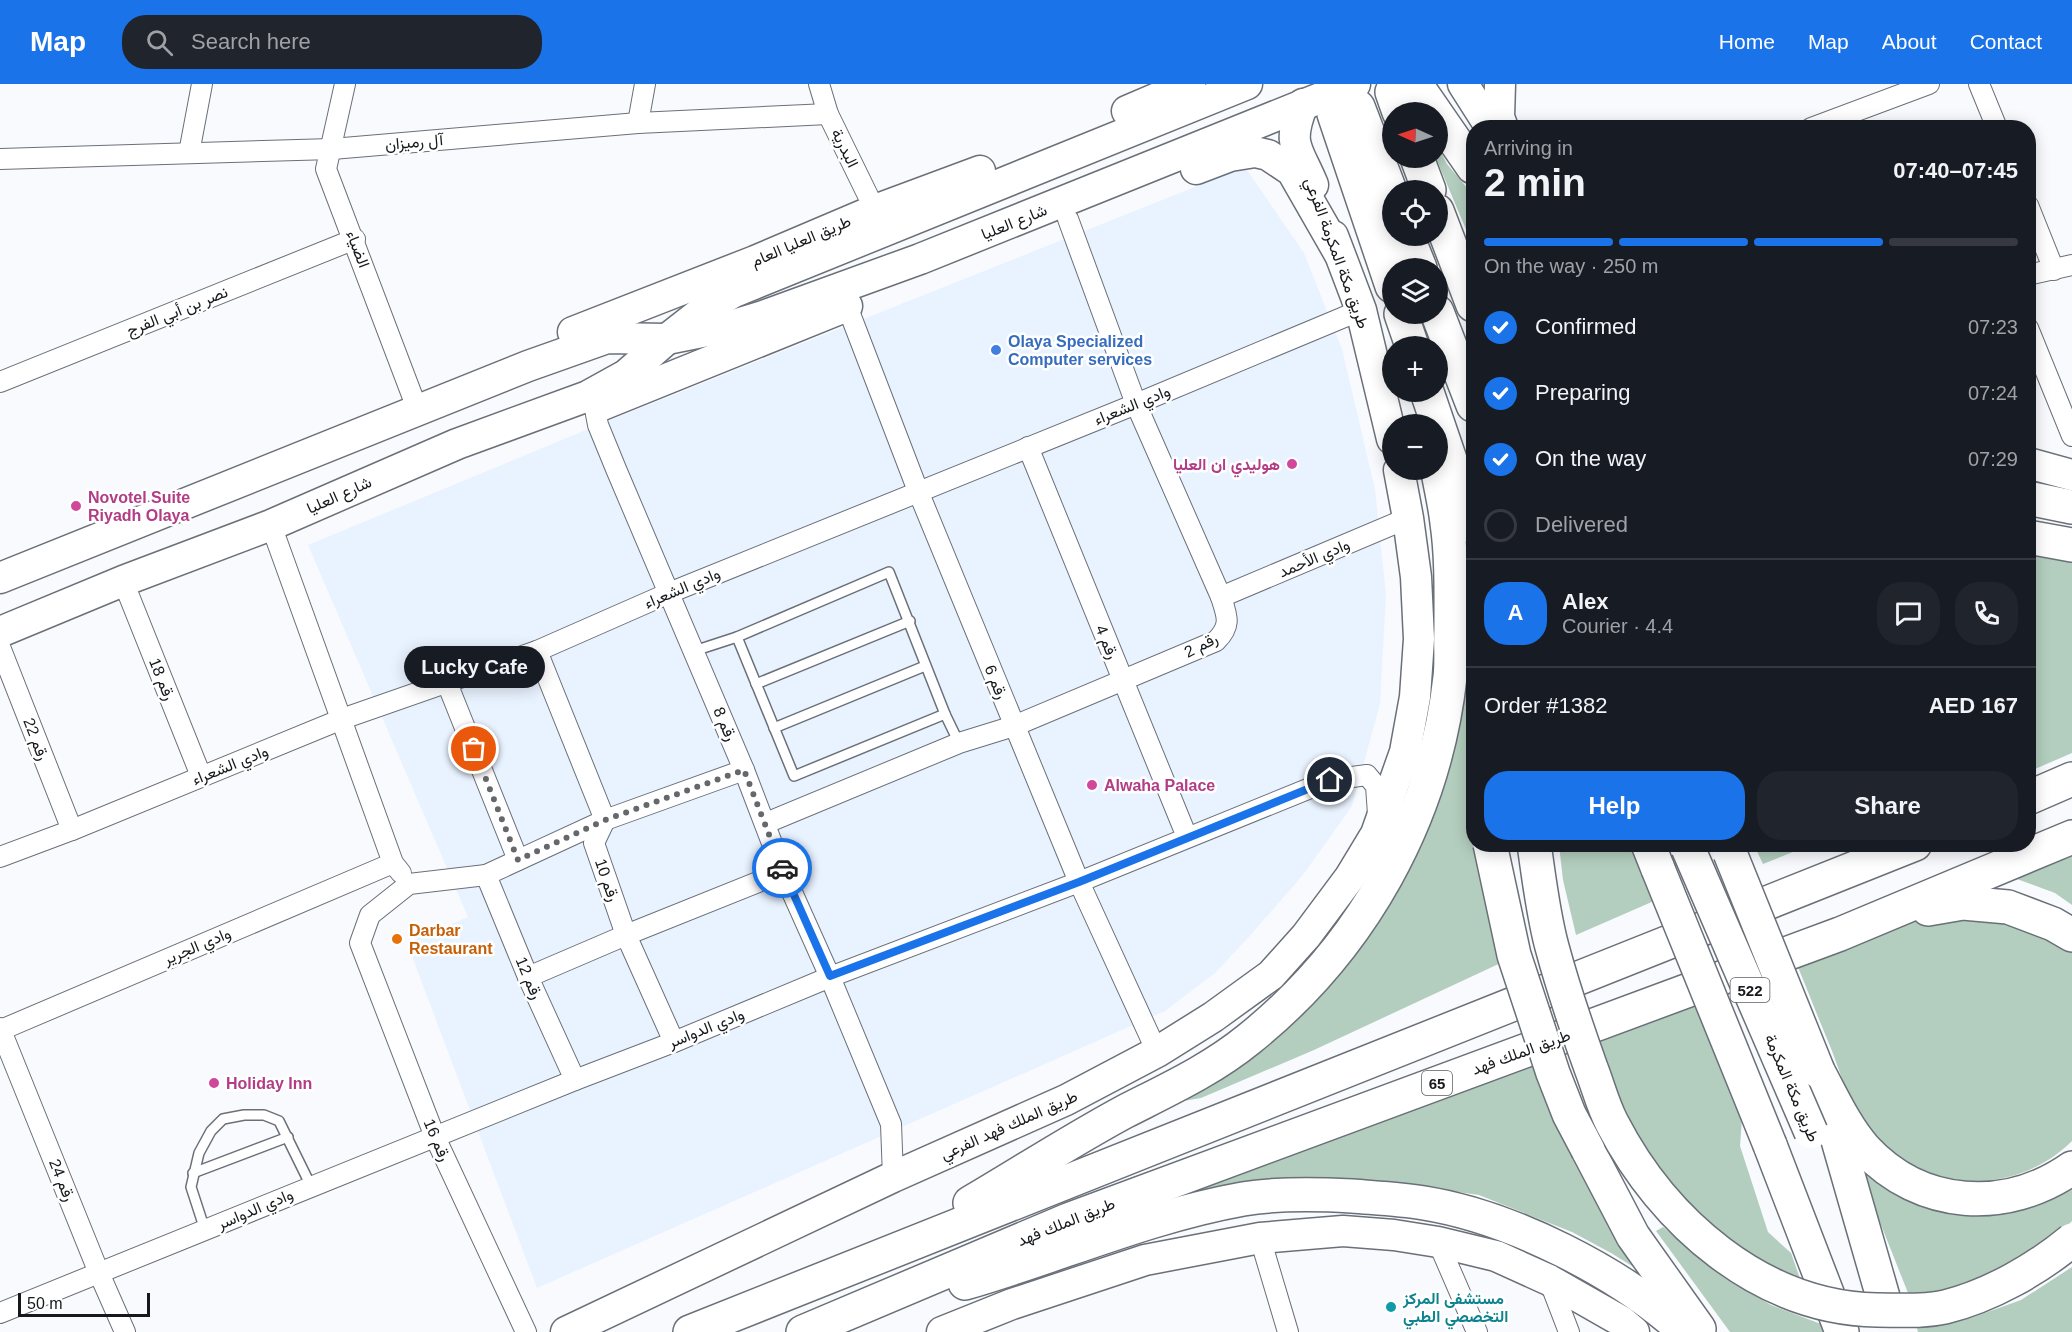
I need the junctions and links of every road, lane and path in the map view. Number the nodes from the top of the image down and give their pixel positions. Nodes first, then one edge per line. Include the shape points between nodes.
1 (202, 84) edge
2 (345, 84) edge
3 (645, 84) edge
4 (819, 84) edge
5 (1190, 84) edge
6 (1247, 84) edge
7 (1462, 84) edge
8 (1500, 84) edge
9 (1929, 84) edge
10 (1979, 84) edge
11 (1349, 102) edge
12 (1303, 104) junction
13 (828, 114) junction
14 (1486, 120) edge
15 (1500, 120) edge
16 (1832, 120) edge
17 (1994, 120) edge
18 (638, 123) junction
19 (1448, 131) edge
20 (332, 149) junction
21 (189, 153) junction
22 (1466, 157) edge
23 (0, 159) edge
24 (1385, 180) edge
25 (875, 210) junction
26 (1068, 219) junction
27 (2036, 219) edge
28 (355, 239) junction
29 (1448, 240) edge
30 (1339, 253) junction
31 (1385, 258) edge
32 (2063, 267) edge
33 (2036, 272) edge
34 (1466, 287) edge
35 (847, 306) junction
36 (1361, 310) junction
37 (1442, 324) edge
38 (667, 339) junction
39 (2036, 347) edge
40 (0, 382) edge
41 (1466, 387) edge
42 (1431, 402) edge
43 (1136, 404) junction
44 (595, 409) junction
45 (418, 411) junction
46 (1386, 414) edge
47 (2072, 436) edge
48 (457, 444) junction
49 (1028, 447) junction
50 (2036, 465) edge
51 (2072, 475) edge
52 (1400, 480) edge
53 (1440, 480) edge
54 (918, 491) junction
55 (2036, 500) edge
56 (1466, 506) edge
57 (2072, 507) edge
58 (1408, 518) junction
59 (271, 525) junction
60 (2036, 538) edge
61 (2072, 545) edge
62 (0, 578) edge
63 (123, 581) junction
64 (669, 593) junction
65 (1221, 597) junction
66 (910, 621) junction
67 (0, 632) edge
68 (737, 637) junction
69 (0, 647) edge
70 (537, 651) junction
71 (694, 651) junction
72 (926, 666) junction
73 (1123, 680) junction
74 (447, 682) junction
75 (756, 684) junction
76 (945, 714) junction
77 (342, 719) junction
78 (1014, 726) junction
79 (774, 728) junction
80 (959, 743) junction
81 (744, 770) junction
82 (201, 776) junction
83 (2072, 779) edge
84 (2036, 795) edge
85 (605, 820) junction
86 (766, 823) junction
87 (1379, 825) junction
88 (72, 830) junction
89 (1187, 837) junction
90 (2072, 837) edge
91 (1492, 852) edge
92 (1535, 852) edge
93 (1690, 852) edge
94 (1730, 852) edge
95 (1862, 852) edge
96 (1896, 852) edge
97 (0, 857) edge
98 (1653, 857) edge
99 (518, 860) junction
100 (393, 862) junction
101 (783, 872) junction
102 (486, 875) junction
103 (1079, 882) junction
104 (409, 884) junction
105 (1820, 884) junction
106 (1840, 934) junction
107 (626, 935) junction
108 (2072, 935) edge
109 (830, 976) junction
110 (528, 977) junction
111 (1, 1029) edge
112 (674, 1042) junction
113 (1157, 1052) junction
114 (8, 1070) edge
115 (1818, 1071) junction
116 (575, 1080) junction
117 (288, 1137) junction
118 (435, 1137) junction
119 (2072, 1168) edge
120 (193, 1173) junction
121 (893, 1177) junction
122 (311, 1186) junction
123 (205, 1230) junction
124 (1260, 1238) junction
125 (2072, 1240) edge
126 (1438, 1242) junction
127 (99, 1273) junction
128 (1549, 1280) junction
129 (793, 1290) junction
130 (1883, 1297) junction
131 (0, 1312) edge
132 (810, 1329) edge
133 (125, 1332) edge
134 (526, 1332) edge
135 (566, 1332) edge
136 (690, 1332) edge
137 (942, 1332) edge
138 (1288, 1332) edge
139 (1477, 1332) edge
140 (1569, 1332) edge
141 (1634, 1332) edge
142 (1685, 1332) edge
143 (1701, 1332) edge
144 (1842, 1332) edge
145 (1894, 1332) edge

1 - 21 street
2 - 20 street, الضياء
3 - 18 street
4 - 13 street, البدرية
5 - 25 main road, طريق العليا العام via 1046,147
6 - 38 main road, شارع العليا via 734,292
7 - 14 main road
8 - 15 main road
9 - 16 street
10 - 17 street
11 - 12 main road, شارع العليا
11 - 24 highway
11 - 31 highway
12 - 30 main road, طريق مكة المكرمة الفرعي via 1293,135
12 - 38 main road, شارع العليا via 920,259 736,324
13 - 18 street, آل رميزان
13 - 25 street, البدرية
18 - 20 street, آل رميزان
19 - 22 highway
20 - 21 street, آل رميزان
20 - 28 street, الضياء via 326,169
21 - 23 street, آل رميزان
25 - 45 main road, طريق العليا العام via 498,361
26 - 30 main road via 1230,156 1256,152 1292,171
26 - 35 main road
26 - 43 street, رقم 2
27 - 32 street
28 - 40 street, نصر بن أبي الفرج
28 - 45 street, الضياء
29 - 34 highway
30 - 36 main road, طريق مكة المكرمة الفرعي
32 - 33 street
35 - 44 main road
35 - 54 street, رقم 6
36 - 43 street, وادي الشعراء
36 - 46 main road, طريق مكة المكرمة الفرعي
37 - 41 highway
38 - 45 main road, شارع العليا via 607,338
38 - 48 main road, شارع العليا via 626,375 588,396
39 - 47 street
42 - 56 highway
43 - 49 street, وادي الشعراء
43 - 65 street, رقم 2
44 - 48 main road
44 - 64 street, رقم 8 via 598,425
45 - 62 main road, شارع العليا
48 - 59 main road, شارع العليا
49 - 54 street, وادي الشعراء
49 - 73 street, رقم 4
50 - 51 main road
52 - 58 main road
53 - 129 highway via 1448,524 1451,601 1450,675 1442,727 1430,777 1413,822 1368,910 1326,964 1248,1040 1193,1077 1122,1113 934,1224
54 - 64 street, وادي الشعراء
54 - 78 street, رقم 6
55 - 57 highway
58 - 65 street, وادي الأحمد
58 - 87 main road via 1419,639 1415,697 1404,752
59 - 63 main road, شارع العليا
59 - 77 street
60 - 61 highway
63 - 67 main road, شارع العليا
63 - 82 street, رقم 18
64 - 70 street, وادي الشعراء
64 - 71 street, رقم 8
65 - 73 street, رقم 2 via 1228,619 1216,640
66 - 68 lane via 890,572
66 - 72 lane
66 - 75 lane
68 - 71 lane
68 - 75 lane
69 - 88 street, رقم 22
70 - 74 street, وادي الشعراء
70 - 85 street
71 - 81 street, رقم 8
72 - 76 lane
72 - 79 lane
73 - 78 street, رقم 2
73 - 89 street, رقم 4
74 - 77 street, وادي الشعراء
74 - 99 street
75 - 79 lane
76 - 79 lane via 795,776
76 - 80 lane
77 - 82 street, وادي الشعراء
77 - 100 street
78 - 80 street, رقم 2
78 - 103 street, رقم 6
80 - 86 street, رقم 2
81 - 85 street
81 - 86 street, رقم 8
82 - 88 street, وادي الشعراء
83 - 84 highway
85 - 99 street
85 - 107 street, رقم 10 via 594,843
86 - 101 street, رقم 8
87 - 89 street, وادي الدواسر via 1376,786 1367,775 1330,780
87 - 113 main road, طريق الملك فهد الفرعي via 1350,877 1271,975
88 - 97 street, وادي الشعراء
89 - 103 street, وادي الدواسر
90 - 106 highway, طريق الملك فهد / 65
91 - 143 highway, bridge via 1514,955 1569,1114 1633,1236
92 - 125 highway, bridge via 1552,946 1611,1121 1653,1186 1726,1259 1782,1290 1818,1303 1854,1310 1899,1310 1944,1307 1988,1292
93 - 130 highway, طريق مكة المكرمة / 522, bridge
94 - 115 highway, bridge
95 - 105 highway
96 - 105 highway
98 - 144 highway, 522, bridge
99 - 102 street
100 - 104 street
100 - 111 street, وادي الجرير
101 - 107 street
101 - 109 street, رقم 8
102 - 104 street
102 - 110 street, رقم 12
103 - 109 street, وادي الدواسر
103 - 113 street, رقم 6
104 - 118 street, رقم 16 via 370,915 360,943
105 - 129 highway
106 - 108 highway via 1914,911 1964,903 2008,907
106 - 132 highway, طريق الملك فهد / 65 via 1068,1220
107 - 110 street
107 - 112 street, رقم 10
109 - 112 street, وادي الدواسر
109 - 121 street, رقم 8 via 891,1124
110 - 116 street, رقم 12
111 - 114 street, رقم 24
112 - 116 street, وادي الدواسر
113 - 121 main road, طريق الملك فهد الفرعي via 1066,1100
114 - 127 street, رقم 24
115 - 119 highway via 1864,1148 1893,1173 1927,1190 1957,1198 2004,1197 2048,1183
115 - 130 highway
116 - 118 street, وادي الدواسر
117 - 120 lane
117 - 120 lane via 279,1121 264,1115 222,1119 199,1152
117 - 122 lane
118 - 122 street, وادي الدواسر
118 - 134 street, رقم 16
120 - 123 lane via 191,1186
121 - 135 main road, طريق الملك فهد الفرعي
122 - 123 street, وادي الدواسر
123 - 127 street, وادي الدواسر
124 - 126 main road via 1342,1231
124 - 137 main road via 1145,1260
124 - 138 street
126 - 128 main road via 1496,1256
126 - 139 street
127 - 131 street, وادي الدواسر
127 - 133 street, رقم 24
128 - 140 street
128 - 141 main road
129 - 136 highway
130 - 145 highway, طريق مكة المكرمة / 522
132 - 142 highway via 1014,1268 1181,1212 1245,1199 1334,1195 1425,1203 1532,1236 1599,1269

